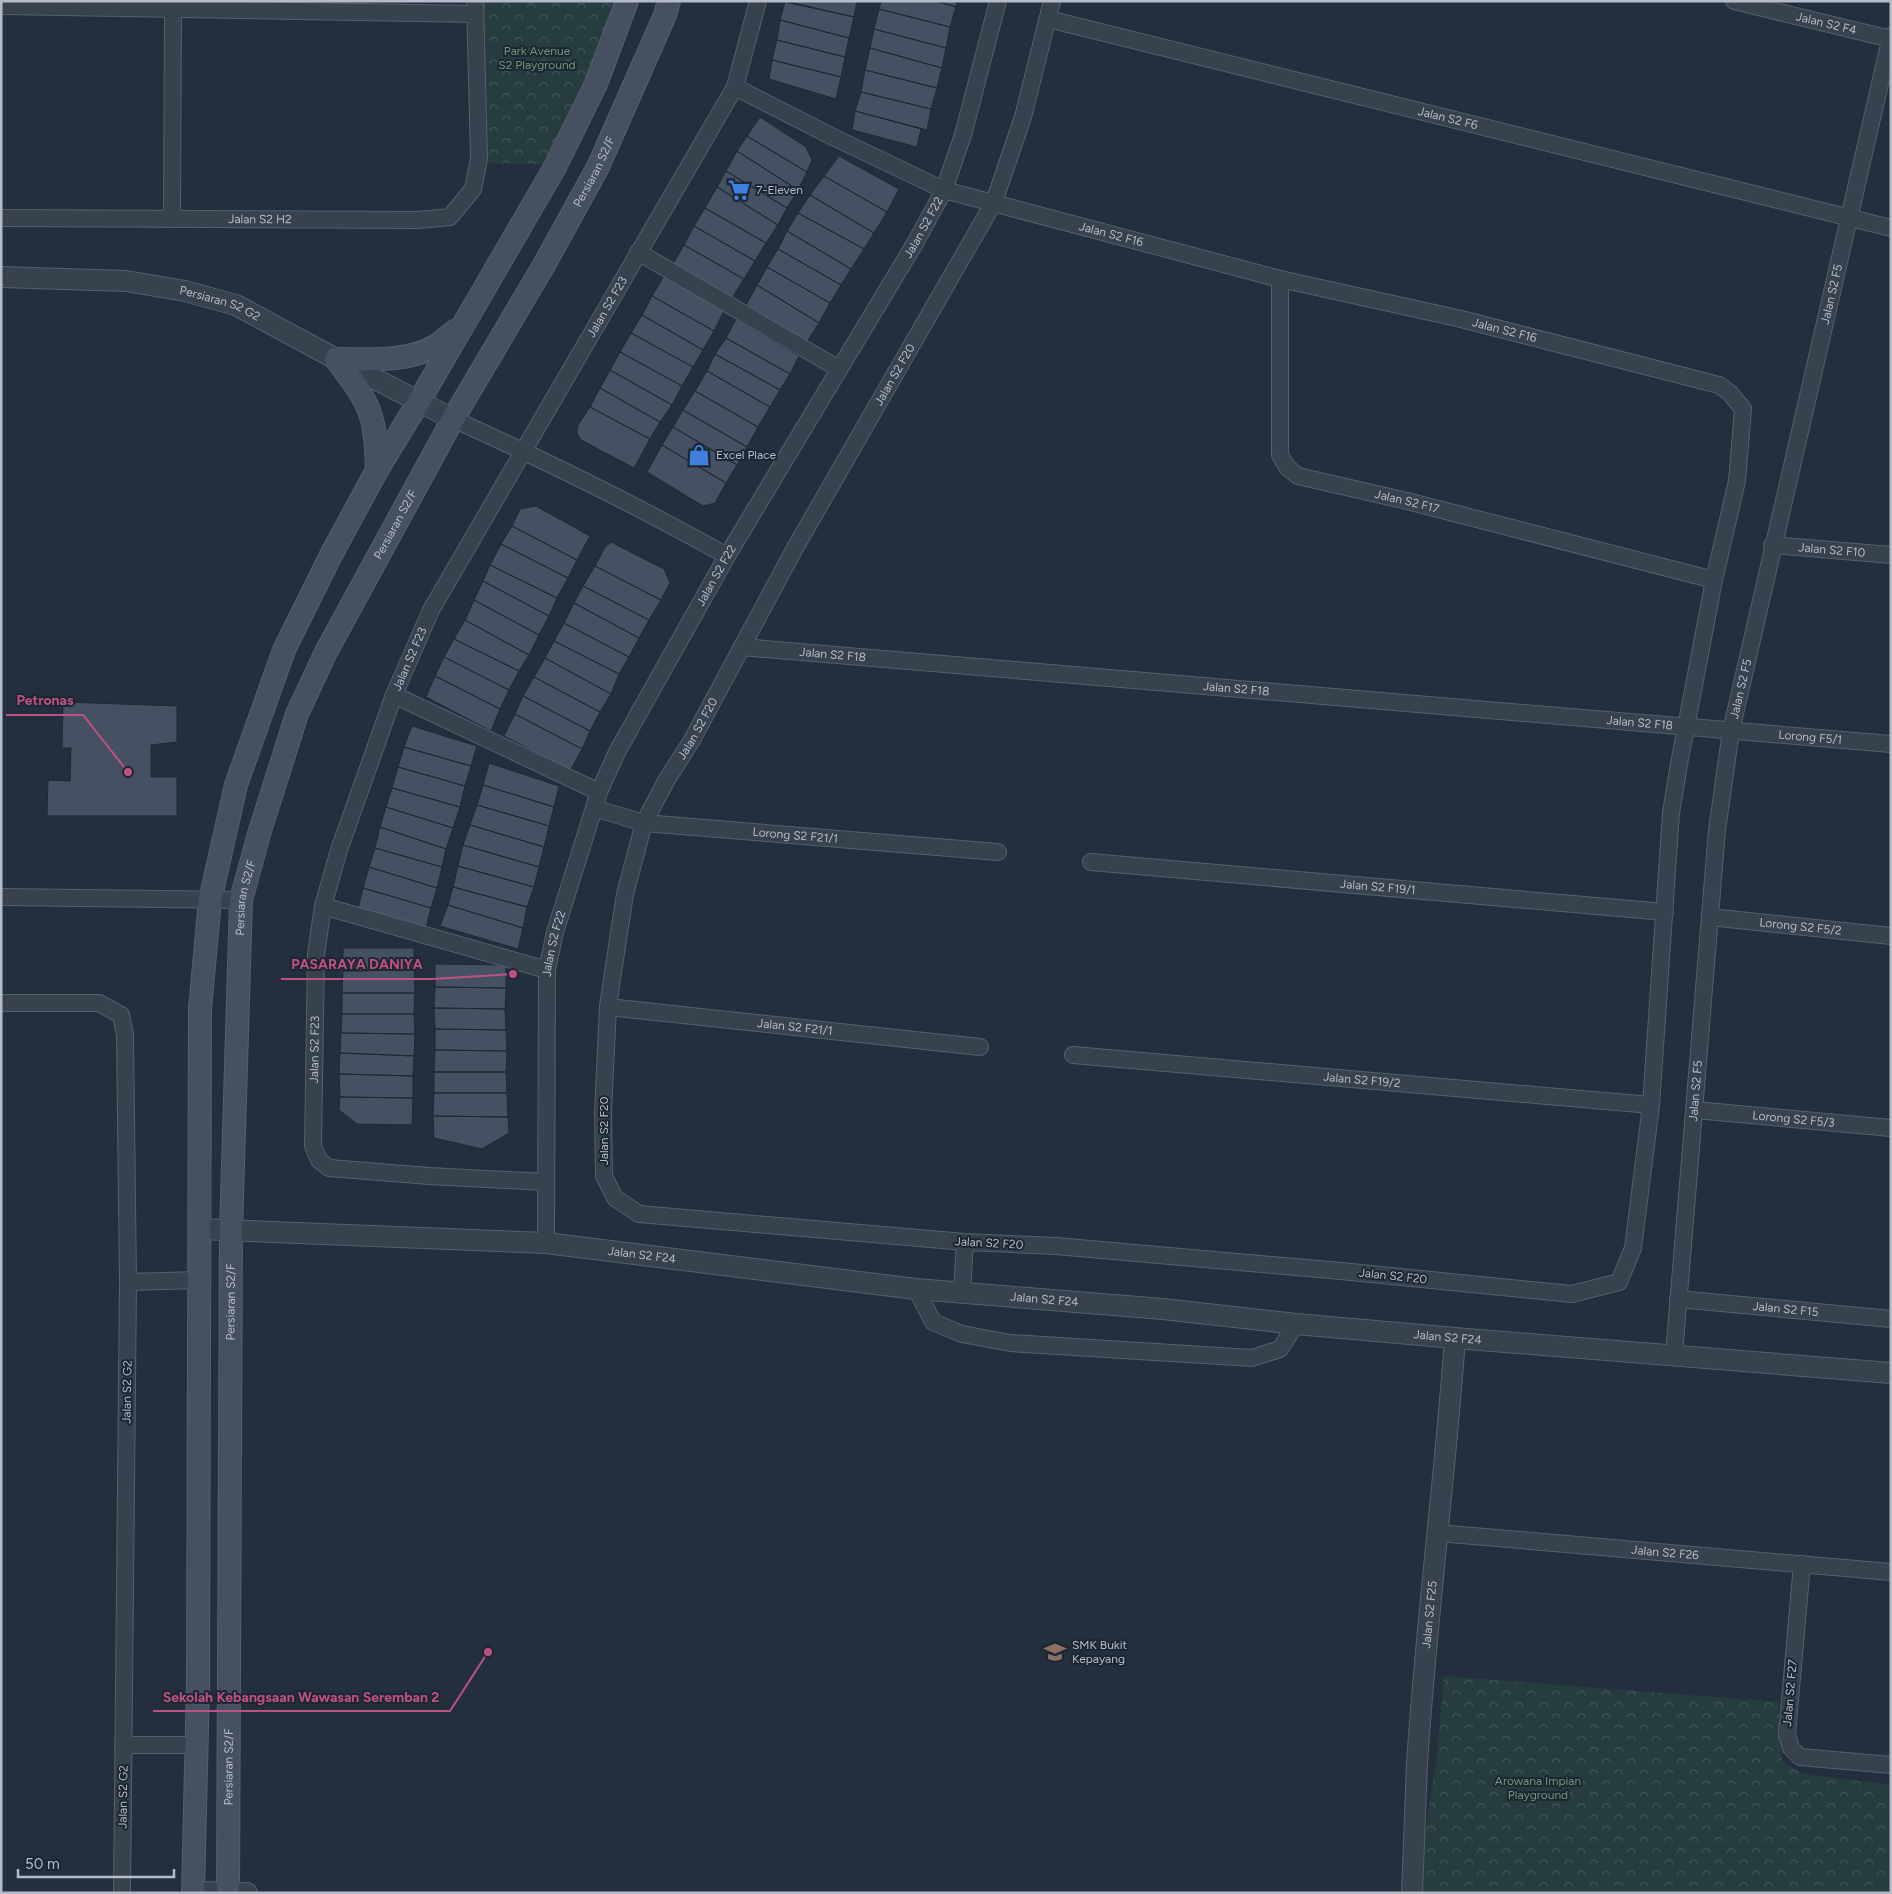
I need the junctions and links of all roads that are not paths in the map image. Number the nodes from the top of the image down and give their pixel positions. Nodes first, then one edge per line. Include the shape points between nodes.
1 (627, 1) edge
2 (669, 1) edge
3 (758, 1) edge
4 (998, 1) edge
5 (1052, 1) edge
6 (1734, 1) edge
7 (173, 5) edge
8 (1, 6) edge
9 (475, 8) edge
10 (1048, 19) junction
11 (1890, 38) edge
12 (735, 87) junction
13 (944, 190) junction
14 (994, 202) junction
15 (1, 218) edge
16 (1848, 218) junction
17 (172, 219) junction
18 (1891, 228) edge
19 (638, 252) junction
20 (1, 277) edge
21 (1280, 278) junction
22 (462, 325) junction
23 (336, 359) junction
24 (839, 369) junction
25 (418, 403) junction
26 (453, 419) junction
27 (523, 451) junction
28 (377, 470) junction
29 (1772, 545) junction
30 (1891, 554) edge
31 (728, 556) junction
32 (1714, 580) junction
33 (742, 647) junction
34 (394, 695) junction
35 (1686, 727) junction
36 (1731, 730) junction
37 (1891, 744) edge
38 (599, 792) junction
39 (594, 808) junction
40 (644, 823) junction
41 (998, 852) dead end
42 (1091, 862) dead end
43 (1, 897) edge
44 (210, 900) junction
45 (241, 900) junction
46 (323, 906) junction
47 (1665, 912) junction
48 (1710, 917) junction
49 (1891, 936) edge
50 (548, 970) junction
51 (1, 1003) edge
52 (608, 1007) junction
53 (980, 1047) dead end
54 (1074, 1055) dead end
55 (1651, 1106) junction
56 (1695, 1110) junction
57 (1891, 1128) edge
58 (546, 1182) junction
59 (199, 1229) junction
60 (231, 1231) junction
61 (965, 1242) junction
62 (546, 1243) junction
63 (199, 1280) junction
64 (128, 1282) junction
65 (916, 1289) junction
66 (962, 1291) junction
67 (1678, 1299) junction
68 (1891, 1320) edge
69 (1296, 1324) junction
70 (1455, 1338) junction
71 (1674, 1355) junction
72 (1891, 1373) edge
73 (1438, 1533) junction
74 (1802, 1564) junction
75 (1891, 1572) edge
76 (123, 1745) junction
77 (197, 1745) junction
78 (1891, 1765) edge
79 (193, 1892) edge
80 (122, 1893) edge
81 (228, 1893) edge
82 (247, 1893) edge
83 (1412, 1893) edge

1 - 22 main road via 596,84 555,167
2 - 26 main road, Persiaran S2/F via 598,167
3 - 12 street, Jalan S2 F23
4 - 13 street, Jalan S2 F22
5 - 10 street, Jalan S2 F20
6 - 11 street, Jalan S2 F4
7 - 8 street
7 - 9 street
7 - 17 street
9 - 17 street, Jalan S2 H2 via 479,159 473,189 450,217 418,220
10 - 14 street, Jalan S2 F20 via 1023,117
10 - 16 street, Jalan S2 F6
11 - 16 street, Jalan S2 F5
12 - 13 street, Jalan S2 F16
12 - 19 street, Jalan S2 F23
13 - 14 street, Jalan S2 F16
13 - 24 street, Jalan S2 F22
14 - 21 street, Jalan S2 F16
14 - 33 street, Jalan S2 F20
15 - 17 street, Jalan S2 H2
16 - 18 street, Jalan S2 F6
16 - 29 street, Jalan S2 F5
19 - 24 street
19 - 27 street, Jalan S2 F23
20 - 23 street, Persiaran S2 G2 via 126,281 185,291 236,304
21 - 32 street, Jalan S2 F17 via 1280,455 1298,476
21 - 32 street, Jalan S2 F16 via 1457,318 1719,385 1743,409 1737,481
22 - 23 main road via 436,346 420,353 378,359
22 - 25 main road
23 - 25 street, Persiaran S2 G2
23 - 28 main road via 364,398 370,414
24 - 31 street, Jalan S2 F22
25 - 26 street, Persiaran S2 G2
25 - 28 main road
26 - 27 street
26 - 45 main road, Persiaran S2/F via 350,605 297,714
27 - 31 street
27 - 34 street, Jalan S2 F23 via 431,610
28 - 44 main road via 284,650 236,785
29 - 30 street, Jalan S2 F10
29 - 36 street, Jalan S2 F5
31 - 38 street, Jalan S2 F22 via 617,752
32 - 35 street, Jalan S2 F16
33 - 35 street, Jalan S2 F18
33 - 40 street, Jalan S2 F20
34 - 38 street
34 - 46 street, Jalan S2 F23 via 338,850
35 - 36 street, Jalan S2 F18
35 - 47 street, Jalan S2 F16 via 1671,813
36 - 37 street, Lorong F5/1
36 - 48 street, Jalan S2 F5 via 1717,830
38 - 39 street, Jalan S2 F22
39 - 40 street, Lorong S2 F21/1
39 - 50 street, Jalan S2 F22 via 556,932
40 - 41 street, Lorong S2 F21/1
40 - 52 street, Jalan S2 F20 via 624,894
42 - 47 street, Jalan S2 F19/1
43 - 44 street
44 - 45 street
44 - 59 main road via 200,1009
45 - 60 main road, Persiaran S2/F
46 - 50 street
46 - 58 street, Jalan S2 F23 via 316,964 313,1146 319,1160 330,1168
47 - 55 street, Jalan S2 F16
48 - 49 street, Lorong S2 F5/2
48 - 56 street, Jalan S2 F5
50 - 58 street, Jalan S2 F22
51 - 64 street, Jalan S2 G2 via 98,1003 121,1015 125,1035
52 - 53 street, Jalan S2 F21/1
52 - 61 street, Jalan S2 F20 via 603,1112 604,1176 616,1198 639,1214
54 - 55 street, Jalan S2 F19/2
55 - 61 street, Jalan S2 F20 via 1633,1248 1619,1282 1572,1294 1056,1246
56 - 57 street, Lorong S2 F5/3
56 - 67 street, Jalan S2 F5
58 - 62 street, Jalan S2 F22
59 - 60 street, Jalan S2 F24
59 - 63 main road
60 - 62 street, Jalan S2 F24
60 - 81 main road, Persiaran S2/F
61 - 66 street
62 - 65 street, Jalan S2 F24
63 - 64 street
63 - 77 main road
64 - 76 street, Jalan S2 G2
65 - 66 street, Jalan S2 F24
65 - 69 street via 933,1322 962,1334 1010,1343 1252,1358 1280,1349
66 - 69 street, Jalan S2 F24
67 - 68 street, Jalan S2 F15
67 - 71 street, Jalan S2 F5
69 - 70 street, Jalan S2 F24
70 - 71 street, Jalan S2 F24
70 - 73 street, Jalan S2 F25
71 - 72 street, Jalan S2 F24
73 - 74 street, Jalan S2 F26
73 - 83 street, Jalan S2 F25 via 1417,1764
74 - 75 street, Jalan S2 F26
74 - 78 street, Jalan S2 F27 via 1787,1734 1791,1748 1800,1756
76 - 77 street
76 - 80 street, Jalan S2 G2
77 - 79 main road
79 - 81 street
81 - 82 street

